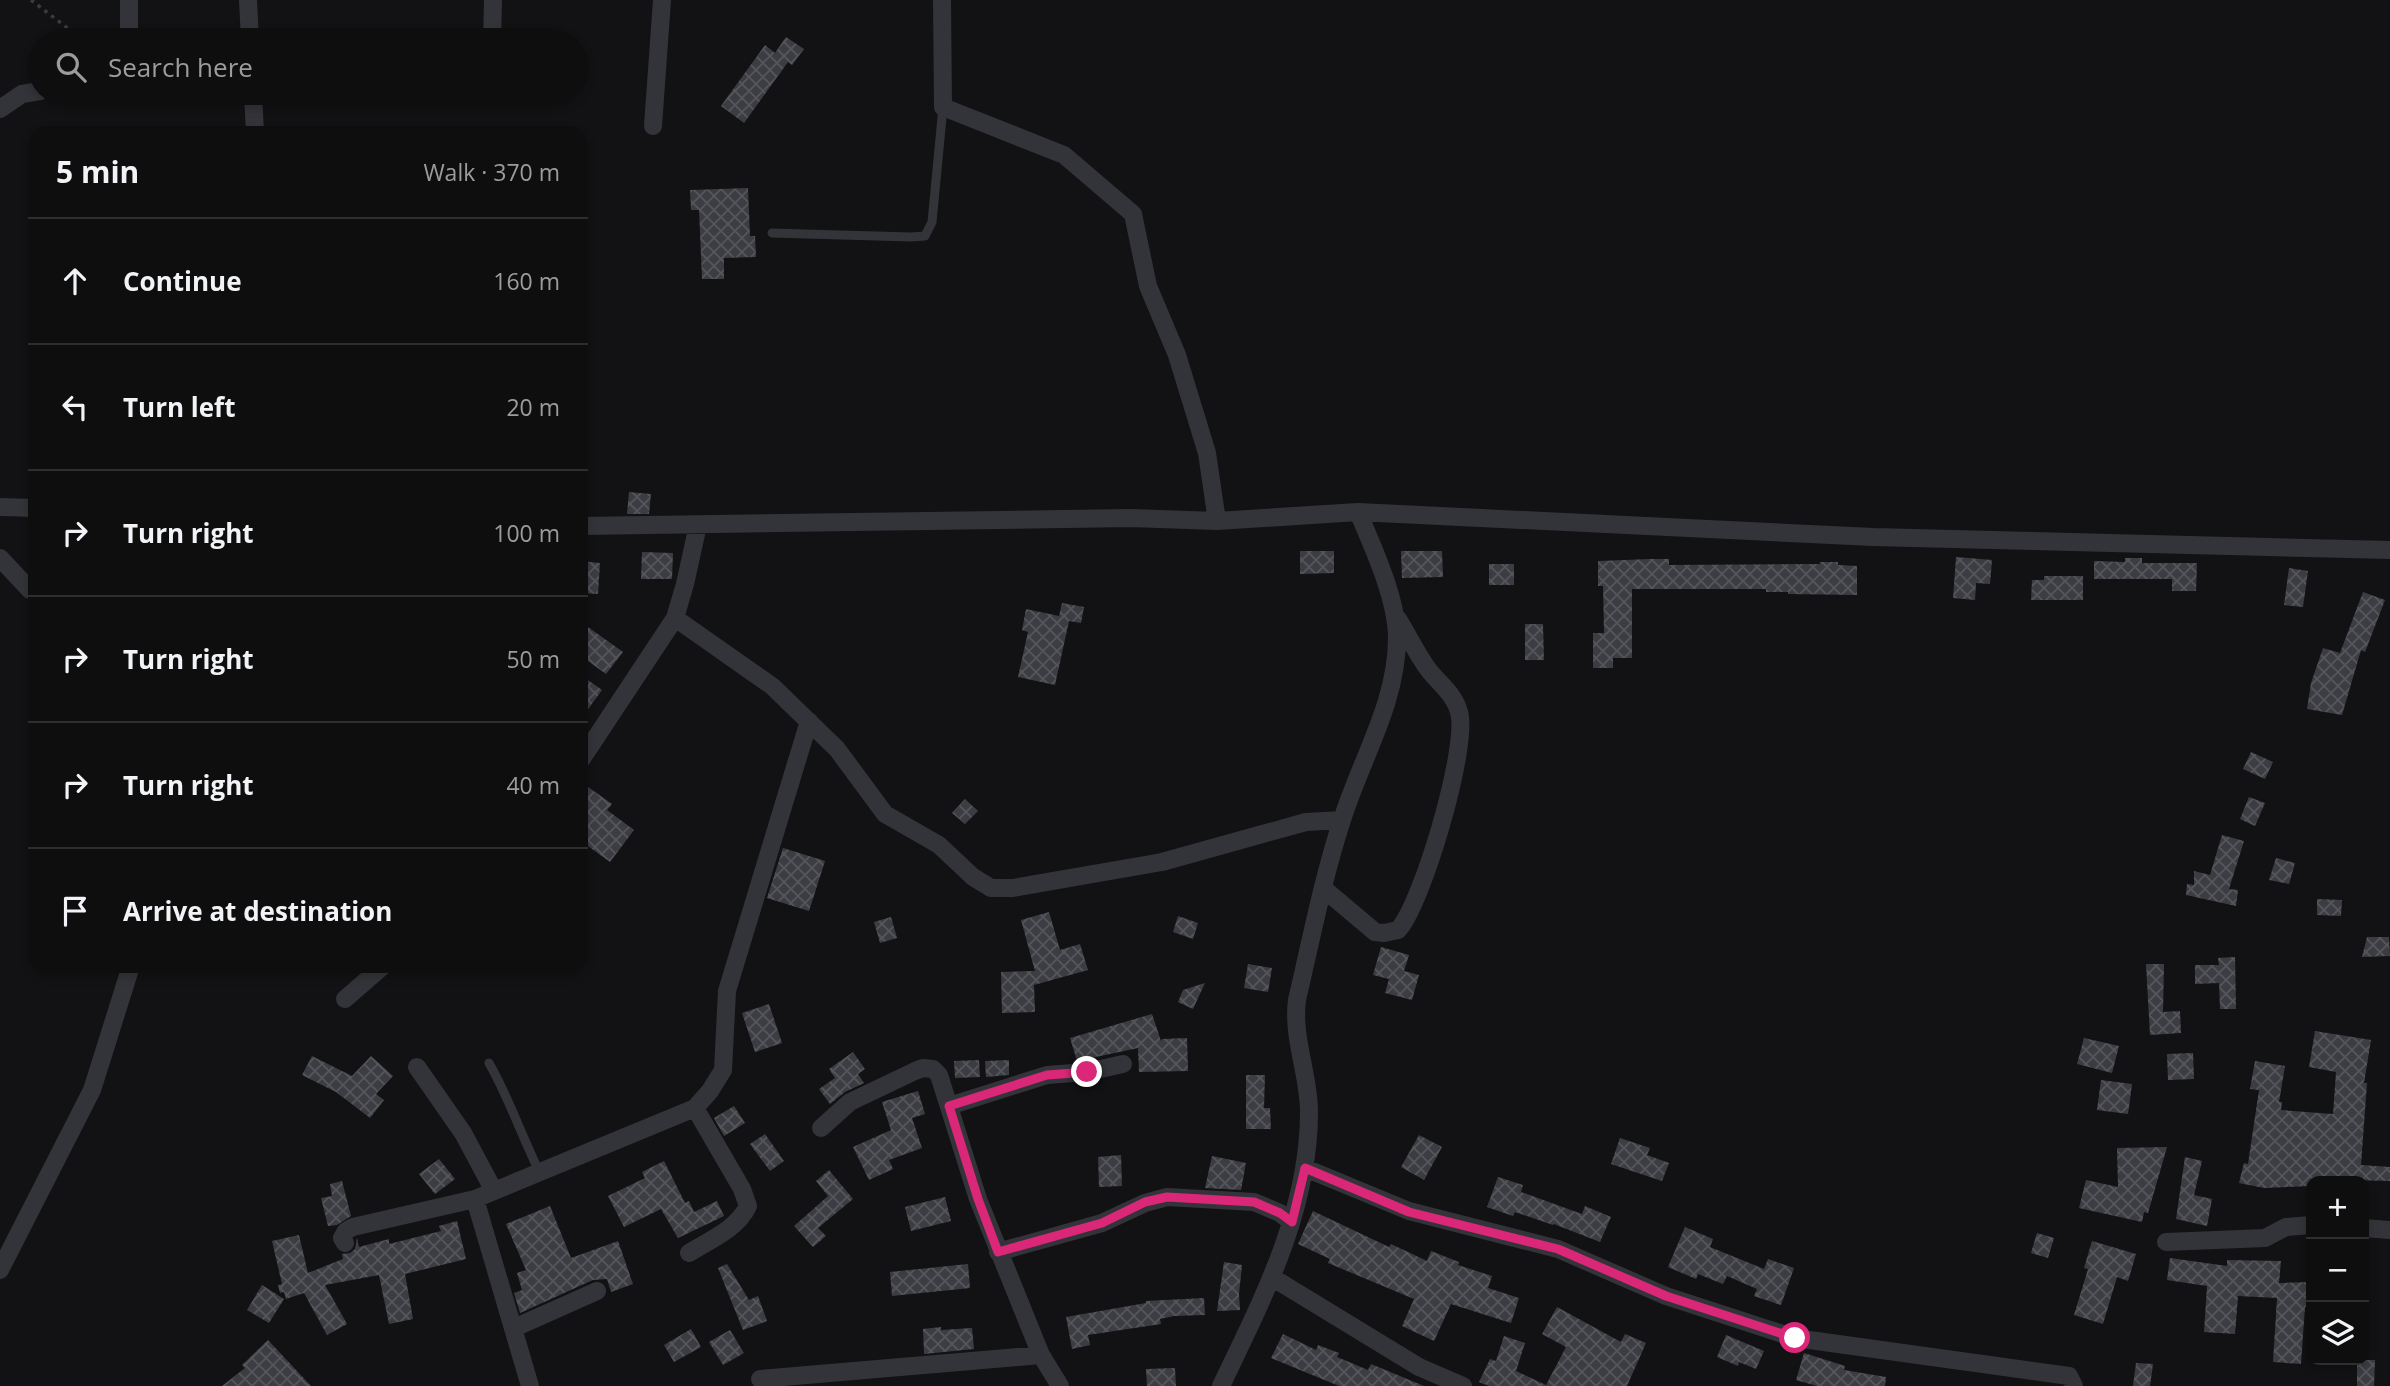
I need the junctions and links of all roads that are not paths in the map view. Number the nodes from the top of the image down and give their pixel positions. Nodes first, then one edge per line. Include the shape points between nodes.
1 (129, 0) edge
2 (248, 0) edge
3 (493, 0) edge
4 (662, 0) edge
5 (942, 0) edge
6 (129, 28) edge
7 (249, 28) edge
8 (492, 28) edge
9 (28, 93) edge
10 (254, 105) edge
11 (943, 107) junction
12 (0, 109) edge
13 (255, 126) edge
14 (653, 126) dead end
15 (772, 233) dead end
16 (0, 507) edge
17 (28, 508) edge
18 (1358, 512) junction
19 (1217, 521) junction
20 (698, 525) junction
21 (588, 526) edge
22 (2390, 550) edge
23 (0, 558) edge
24 (28, 588) edge
25 (1393, 610) junction
26 (675, 618) junction
27 (809, 721) junction
28 (588, 749) edge
29 (1342, 820) junction
30 (1324, 890) junction
31 (129, 973) edge
32 (375, 973) edge
33 (345, 999) dead end
34 (489, 1063) dead end
35 (1123, 1064) dead end
36 (417, 1067) dead end
37 (949, 1106) junction
38 (695, 1108) junction
39 (821, 1128) dead end
40 (1305, 1168) junction
41 (540, 1173) junction
42 (494, 1191) junction
43 (475, 1199) junction
44 (1292, 1222) junction
45 (2306, 1225) edge
46 (2369, 1228) edge
47 (2390, 1230) edge
48 (2166, 1242) dead end
49 (345, 1243) dead end
50 (998, 1252) junction
51 (689, 1253) dead end
52 (0, 1270) edge
53 (1273, 1278) junction
54 (597, 1291) dead end
55 (514, 1328) junction
56 (1041, 1355) junction
57 (760, 1379) dead end
58 (530, 1386) edge
59 (1060, 1386) edge
60 (1221, 1386) edge
61 (1463, 1386) edge
62 (2074, 1386) edge

1 - 6 street
2 - 7 street
3 - 8 street
4 - 14 street
5 - 11 street
9 - 12 street
10 - 13 street
11 - 15 lane via 932,222 925,236
11 - 19 street via 1064,155 1133,214 1148,286 1177,355 1208,453
16 - 17 street
18 - 19 street
18 - 22 street via 1873,537
18 - 25 street
19 - 20 street via 1130,518
20 - 21 street
20 - 26 street
23 - 24 street
25 - 29 street via 1395,662 1384,712
25 - 30 street via 1460,713 1453,779 1427,867 1398,930 1375,932
26 - 27 street via 772,685
26 - 28 street
27 - 29 street via 837,749 885,814 939,845 991,888 1162,862 1306,822
27 - 38 street via 727,991 723,1070
29 - 30 street
30 - 40 street via 1295,1016 1308,1088
31 - 52 street via 92,1090
32 - 33 street
34 - 41 lane
35 - 37 street via 1047,1075
36 - 42 street via 463,1133
37 - 39 street via 939,1075 922,1068 850,1102
37 - 50 street
38 - 41 street
38 - 51 street via 748,1206 732,1226
40 - 44 street
40 - 62 street via 1409,1212 1558,1249 1666,1296 1795,1338 2069,1376
41 - 42 street
42 - 43 street
43 - 49 street via 353,1227 342,1238
43 - 55 street
44 - 50 street via 1254,1202 1167,1197 1145,1202 1102,1223
44 - 53 street
45 - 48 street via 2286,1227 2265,1238
46 - 47 street
50 - 56 street
53 - 60 street
53 - 61 street via 1419,1367
54 - 55 street
55 - 58 street
56 - 57 street
56 - 59 street

